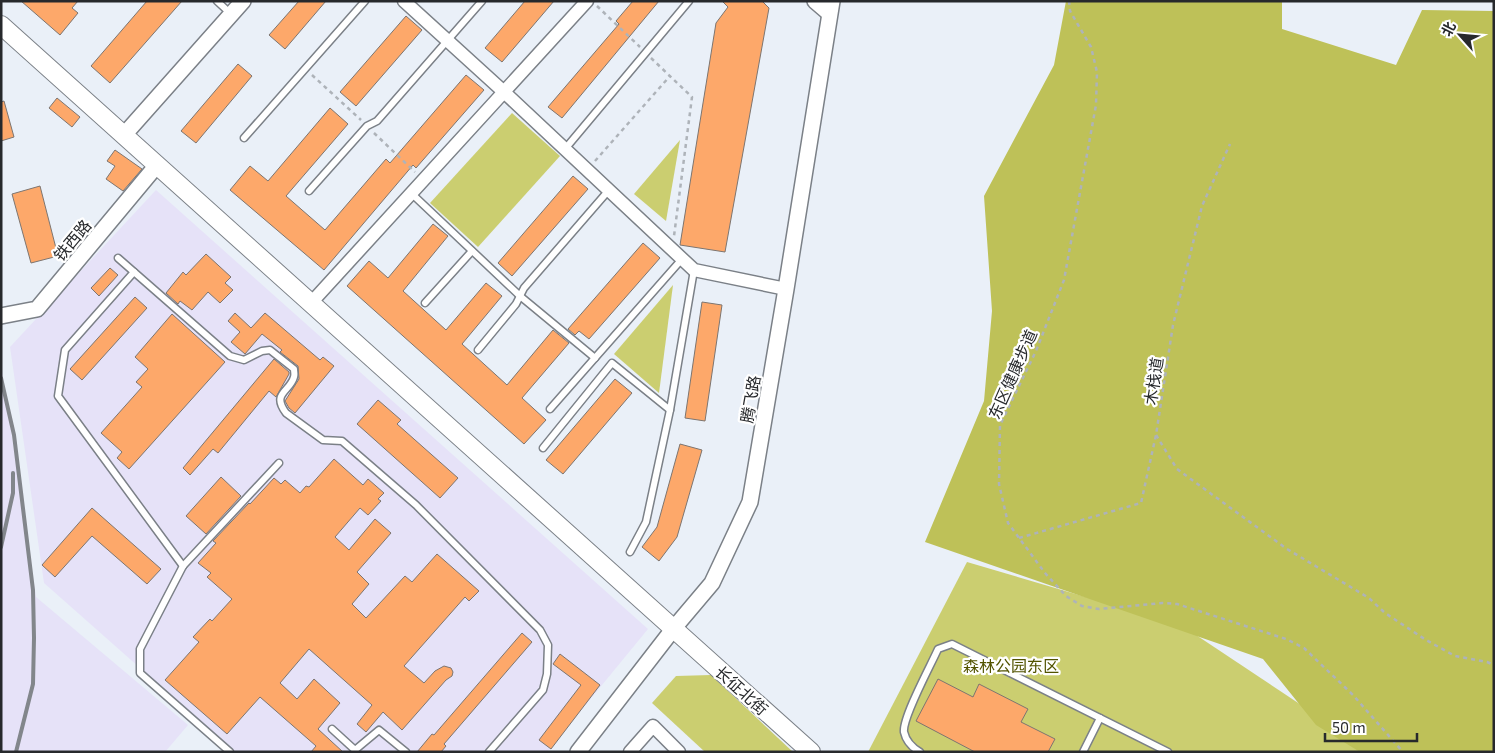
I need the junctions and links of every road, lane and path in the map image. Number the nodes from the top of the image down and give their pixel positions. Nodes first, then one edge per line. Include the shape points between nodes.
1 (217, 1) edge
2 (243, 1) edge
3 (364, 1) edge
4 (404, 1) edge
5 (482, 1) edge
6 (587, 1) edge
7 (593, 1) edge
8 (689, 1) edge
9 (815, 1) edge
10 (1069, 1) edge
11 (830, 7) edge
12 (231, 14) junction
13 (1, 25) edge
14 (448, 41) junction
15 (646, 53) junction
16 (305, 68) junction
17 (670, 76) junction
18 (504, 92) junction
19 (367, 126) junction
20 (124, 135) junction
21 (244, 138) dead end
22 (1230, 144) dead end
23 (565, 149) junction
24 (157, 165) junction
25 (587, 170) junction
26 (423, 180) junction
27 (609, 190) junction
28 (309, 191) dead end
29 (411, 193) junction
30 (472, 250) junction
31 (677, 254) junction
32 (118, 258) dead end
33 (694, 270) junction
34 (134, 272) junction
35 (786, 289) junction
36 (520, 296) junction
37 (311, 303) junction
38 (424, 304) dead end
39 (1, 316) edge
40 (478, 350) dead end
41 (595, 358) junction
42 (550, 409) dead end
43 (670, 410) junction
44 (1156, 435) junction
45 (543, 448) dead end
46 (279, 463) dead end
47 (1019, 538) junction
48 (630, 552) dead end
49 (183, 566) junction
50 (674, 628) junction
51 (1494, 665) edge
52 (1100, 718) junction
53 (332, 729) dead end
54 (230, 752) edge
55 (406, 752) edge
56 (490, 752) edge
57 (578, 752) edge
58 (630, 752) edge
59 (680, 752) edge
60 (811, 752) edge
61 (920, 752) edge
62 (1083, 752) edge
63 (1168, 752) edge
64 (1403, 752) edge

1 - 12 lane
2 - 12 street
3 - 16 lane
4 - 14 street
5 - 14 lane
6 - 18 street
7 - 15 path
8 - 15 lane
9 - 11 street
10 - 47 path, 东区健康步道 via 1070,11 1091,47 1097,72 1096,105 1064,280 1036,351 1000,425 999,484 1008,523
11 - 35 street, 腾飞路
12 - 20 street
13 - 20 main road, 长征北街
14 - 18 street
14 - 19 lane via 377,121
15 - 17 path
15 - 23 lane
16 - 19 path
16 - 21 lane
17 - 25 path
17 - 31 path via 692,97
18 - 23 street
18 - 26 street
19 - 26 path
19 - 28 lane
20 - 24 main road, 长征北街
22 - 44 path, 木栈道 via 1202,206 1173,325
23 - 25 street
24 - 37 main road, 长征北街
24 - 39 street, 铁西路 via 38,309
25 - 27 street
26 - 29 street
27 - 31 street
27 - 36 lane
29 - 30 lane
29 - 37 street
30 - 36 lane
30 - 38 lane
31 - 33 street
31 - 41 lane
32 - 34 lane
33 - 35 street
33 - 43 lane
34 - 49 lane via 65,350 58,396
34 - 56 lane via 230,356 244,360 270,350 294,369 294,378 280,400 286,413 323,440 342,441 416,505 540,630 548,645 543,690
35 - 50 street, 腾飞路 via 750,502 712,583
36 - 40 lane
36 - 41 lane
37 - 50 main road, 长征北街
41 - 42 lane
43 - 45 lane via 612,363
43 - 48 lane via 646,522
44 - 47 path, 木栈道 via 1141,503
44 - 51 path via 1177,469 1287,549 1370,598 1385,613 1455,656
46 - 49 lane
47 - 64 path, 东区健康步道 via 1066,596 1082,606 1099,609 1177,604 1286,639 1304,648 1353,695
49 - 54 lane via 140,649 140,673
50 - 57 street, 腾飞路
50 - 60 main road, 长征北街
52 - 61 lane via 952,644 938,650 907,716 904,731 912,748
52 - 62 lane
52 - 63 lane
53 - 55 lane via 355,750 379,730
58 - 59 street via 653,726

